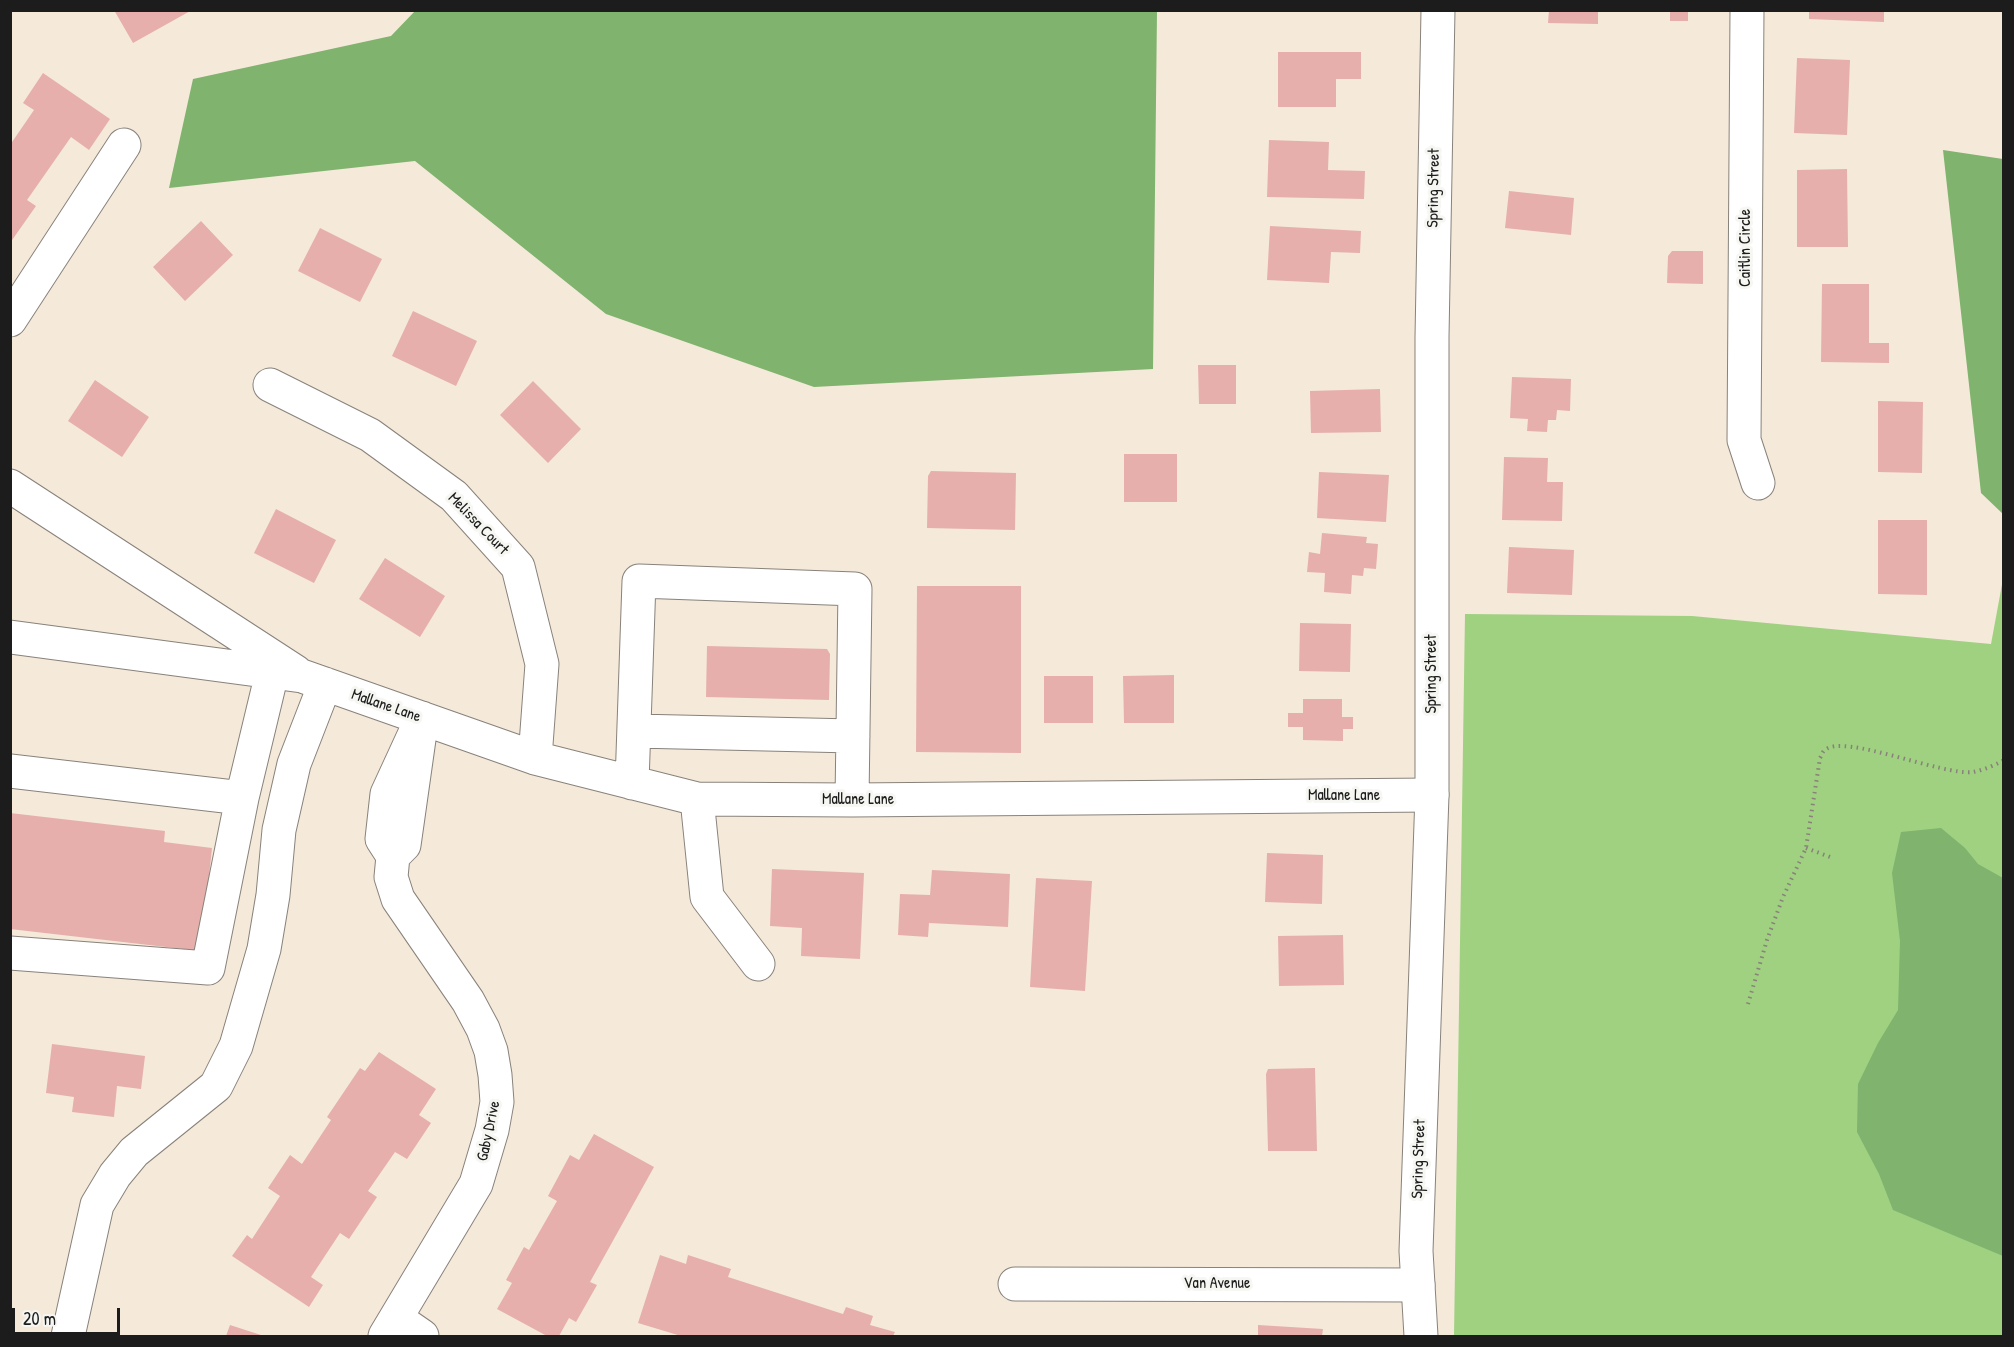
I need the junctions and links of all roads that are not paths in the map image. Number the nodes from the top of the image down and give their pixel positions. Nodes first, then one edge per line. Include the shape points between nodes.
1 (1438, 10) edge
2 (1747, 10) edge
3 (124, 145) dead end
4 (10, 320) edge
5 (270, 385) dead end
6 (1758, 483) dead end
7 (10, 486) edge
8 (10, 637) edge
9 (300, 678) junction
10 (422, 718) junction
11 (635, 731) junction
12 (853, 736) junction
13 (535, 758) junction
14 (10, 771) edge
15 (632, 783) junction
16 (1432, 795) junction
17 (242, 798) junction
18 (697, 799) junction
19 (852, 800) junction
20 (10, 953) edge
21 (758, 964) dead end
22 (1015, 1284) dead end
23 (1418, 1285) junction
24 (401, 1330) edge
25 (68, 1336) edge
26 (1421, 1336) edge

1 - 16 street, Spring Street via 1431,337
2 - 6 street, Caitlin Circle via 1744,440
3 - 4 street
5 - 13 street, Melissa Court via 370,435 454,496 518,567 542,664
7 - 9 street, Mallane Lane
8 - 9 street, Mallane Lane
9 - 10 street, Mallane Lane
9 - 17 street
9 - 25 street via 294,765 279,830 264,949 236,1046 216,1086 134,1152 97,1205
10 - 13 street, Mallane Lane
10 - 24 street, Gaby Drive via 387,794 382,839 393,856 391,877 398,899 483,1029 491,1051 497,1102 476,1184
11 - 12 street
11 - 12 street via 639,581 855,589
11 - 15 street
12 - 19 street
13 - 15 street, Mallane Lane
14 - 17 street
15 - 18 street, Mallane Lane
16 - 19 street, Mallane Lane
16 - 23 street, Spring Street
17 - 20 street via 208,968
18 - 19 street, Mallane Lane
18 - 21 street via 707,897
22 - 23 street, Van Avenue
23 - 26 street, Spring Street

